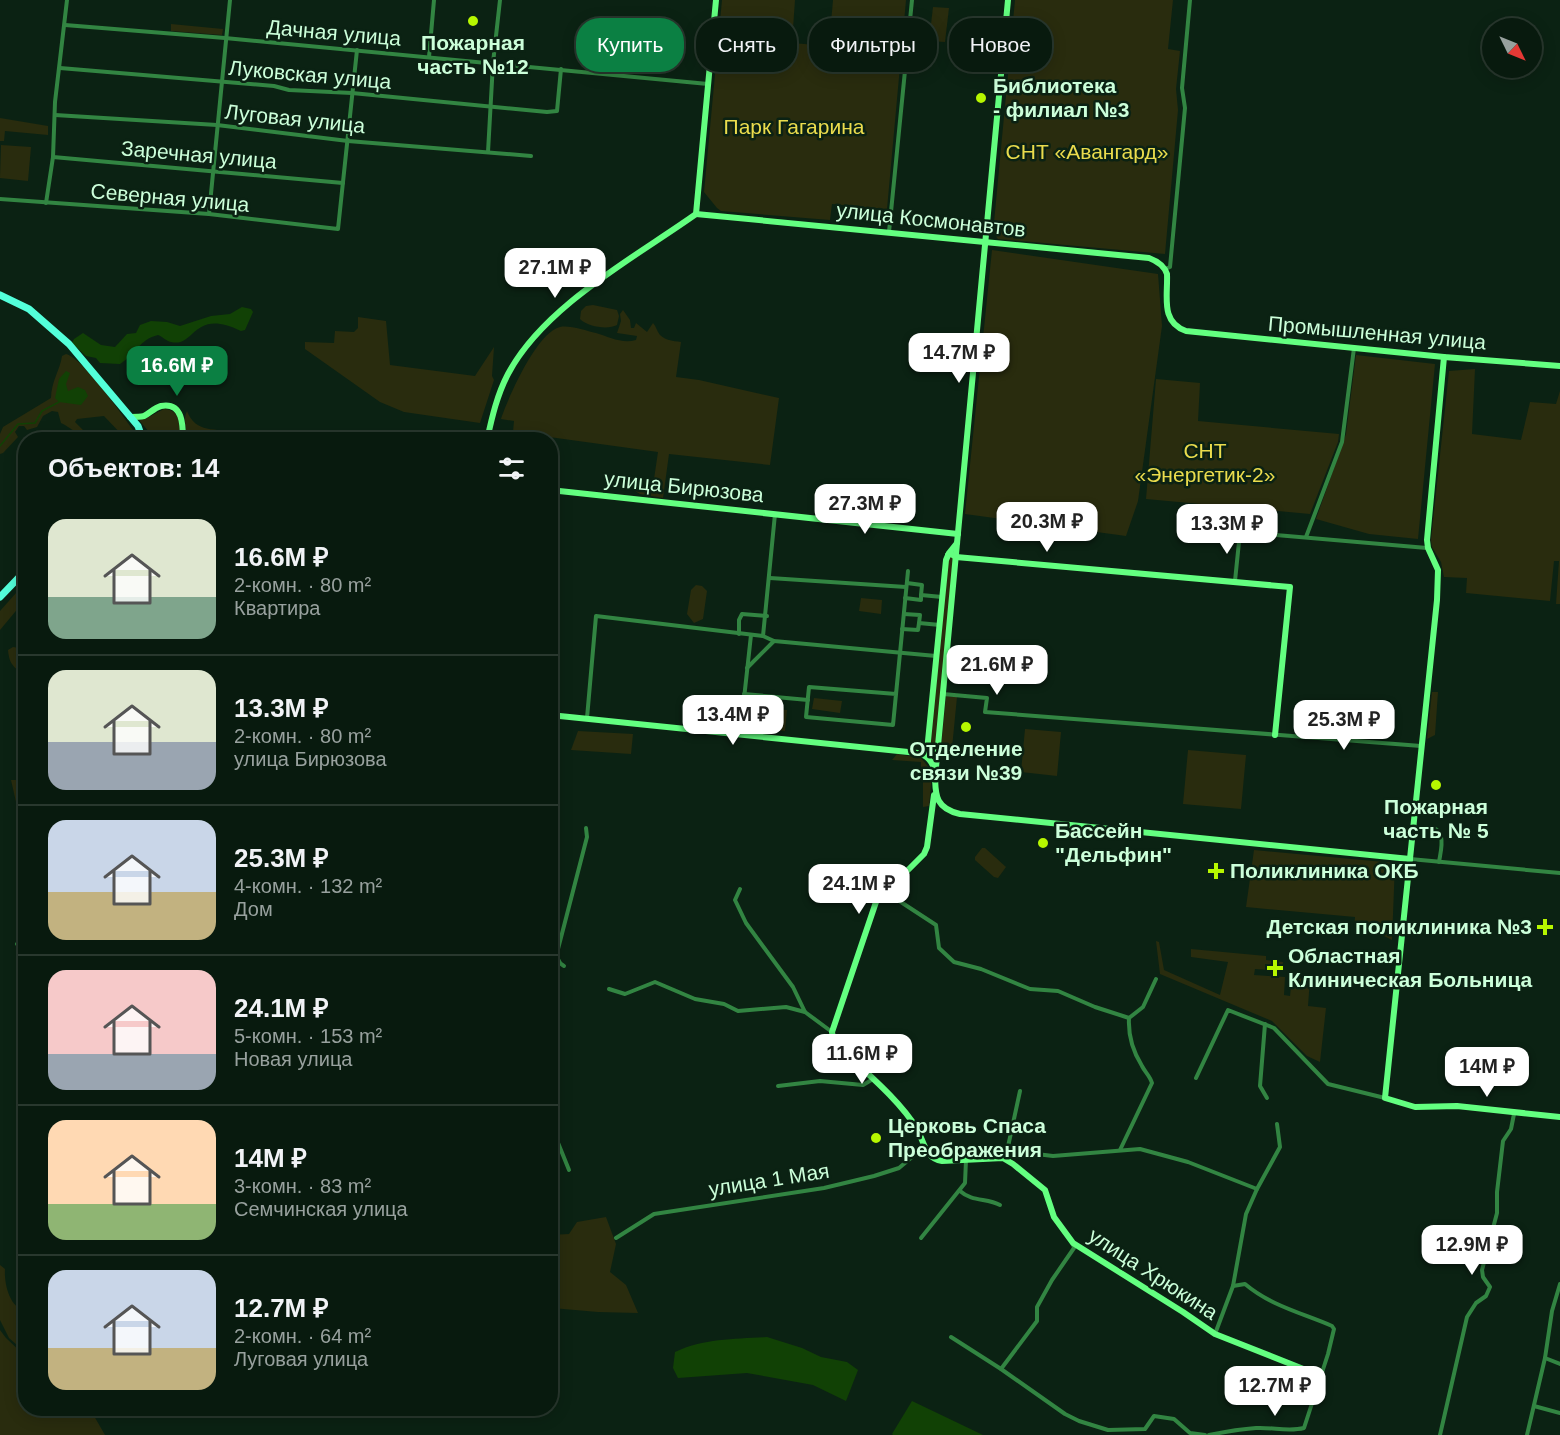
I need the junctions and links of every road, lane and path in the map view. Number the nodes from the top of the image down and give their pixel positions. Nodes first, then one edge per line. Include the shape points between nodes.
1 (66, 0) edge
2 (230, 0) edge
3 (434, 0) edge
4 (500, 0) edge
5 (716, 0) edge
6 (912, 0) edge
7 (1008, 0) edge
8 (1190, 0) edge
9 (65, 25) junction
10 (225, 38) junction
11 (357, 50) junction
12 (429, 57) junction
13 (493, 63) junction
14 (60, 68) junction
15 (561, 69) junction
16 (221, 82) junction
17 (708, 84) junction
18 (352, 93) junction
19 (491, 107) junction
20 (55, 115) junction
21 (217, 125) junction
22 (348, 141) junction
23 (488, 153) junction
24 (531, 156) dead end
25 (53, 157) junction
26 (213, 171) junction
27 (343, 183) junction
28 (0, 199) edge
29 (46, 203) junction
30 (209, 214) junction
31 (696, 214) junction
32 (889, 233) junction
33 (986, 242) junction
34 (1163, 266) junction
35 (0, 295) edge
36 (1354, 347) junction
37 (1444, 357) junction
38 (1560, 366) edge
39 (130, 417) junction
40 (141, 432) edge
41 (184, 432) edge
42 (489, 432) edge
43 (558, 491) edge
44 (775, 513) junction
45 (958, 534) junction
46 (1305, 537) junction
47 (957, 543) junction
48 (1428, 548) junction
49 (948, 555) junction
50 (956, 557) junction
51 (908, 571) dead end
52 (18, 578) edge
53 (770, 578) junction
54 (1235, 581) junction
55 (907, 585) junction
56 (921, 595) junction
57 (0, 597) edge
58 (942, 597) junction
59 (905, 598) junction
60 (904, 614) junction
61 (766, 616) junction
62 (919, 623) junction
63 (940, 624) junction
64 (902, 629) junction
65 (739, 634) junction
66 (751, 635) junction
67 (763, 636) junction
68 (774, 641) junction
69 (899, 653) junction
70 (936, 656) junction
71 (747, 668) junction
72 (744, 694) junction
73 (896, 694) junction
74 (943, 694) junction
75 (808, 700) junction
76 (558, 716) edge
77 (586, 719) junction
78 (741, 726) dead end
79 (1275, 735) junction
80 (927, 746) junction
81 (1421, 746) junction
82 (918, 753) junction
83 (937, 754) junction
84 (929, 758) junction
85 (935, 774) junction
86 (934, 788) junction
87 (960, 814) junction
88 (931, 818) junction
89 (1414, 820) junction
90 (586, 828) dead end
91 (1422, 828) junction
92 (1412, 838) junction
93 (1410, 859) junction
94 (1439, 862) junction
95 (1560, 873) edge
96 (740, 889) dead end
97 (884, 891) junction
98 (558, 949) edge
99 (558, 959) edge
100 (564, 966) dead end
101 (1156, 979) dead end
102 (609, 988) dead end
103 (805, 1012) junction
104 (1129, 1018) junction
105 (1265, 1024) junction
106 (832, 1032) junction
107 (1196, 1078) dead end
108 (873, 1079) junction
109 (778, 1086) dead end
110 (1020, 1091) dead end
111 (1267, 1098) dead end
112 (1385, 1098) junction
113 (1514, 1114) junction
114 (1560, 1117) edge
115 (1278, 1124) dead end
116 (558, 1143) edge
117 (925, 1147) junction
118 (1120, 1150) junction
119 (1003, 1158) junction
120 (966, 1160) junction
121 (569, 1170) dead end
122 (1257, 1189) junction
123 (960, 1191) junction
124 (1000, 1205) dead end
125 (616, 1238) dead end
126 (921, 1238) dead end
127 (1073, 1243) junction
128 (1560, 1284) edge
129 (1233, 1286) junction
130 (1552, 1311) junction
131 (1560, 1313) edge
132 (1215, 1334) junction
133 (951, 1337) dead end
134 (1545, 1359) junction
135 (1560, 1364) edge
136 (1001, 1369) junction
137 (1321, 1376) junction
138 (1534, 1406) junction
139 (1560, 1413) edge
140 (1207, 1435) edge
141 (1440, 1435) edge
142 (1527, 1435) edge

1 - 9 street
2 - 10 street
3 - 12 street
4 - 13 street
5 - 17 street
6 - 32 street
7 - 33 street
8 - 34 street via 1182,88 1185,108 1170,267
9 - 10 street, Дачная улица
9 - 14 street
10 - 11 street, Дачная улица
10 - 16 street
11 - 12 street, Дачная улица
11 - 18 street
12 - 13 street, Дачная улица
13 - 15 street, Дачная улица
13 - 19 street
14 - 16 street, Луковская улица
14 - 20 street
15 - 17 street, Дачная улица
15 - 19 street, Луковская улица via 557,111
16 - 18 street, Луковская улица
16 - 21 street
17 - 31 street
18 - 19 street, Луковская улица
18 - 22 street
19 - 23 street
20 - 21 street, Луговая улица
20 - 25 street
21 - 22 street, Луговая улица
21 - 26 street
22 - 23 street, Луговая улица
22 - 27 street
23 - 24 street, Луговая улица
25 - 26 street, Заречная улица
25 - 29 street
26 - 27 street, Заречная улица
26 - 30 street
27 - 30 street, Северная улица via 338,229
28 - 29 street, Северная улица
29 - 30 street, Северная улица
31 - 32 street, улица Космонавтов
31 - 42 street via 562,308 537,333 503,385
32 - 33 street, улица Космонавтов
33 - 34 street, улица Космонавтов via 1149,258
33 - 45 street
34 - 36 street, Промышленная улица via 1167,274 1167,314 1174,326 1192,332
35 - 39 main road via 29,309 69,344
36 - 37 street, Промышленная улица
36 - 46 street via 1342,442
37 - 38 street, Промышленная улица
37 - 48 street
39 - 40 main road
39 - 41 street via 146,415 159,407 172,407 182,417
43 - 44 street, улица Бирюзова
44 - 45 street, улица Бирюзова
44 - 53 street
45 - 47 street
46 - 48 street
46 - 54 street via 1240,532
47 - 49 street
47 - 50 street
48 - 81 street via 1439,574
49 - 50 street
49 - 58 street
50 - 54 street
50 - 74 street
51 - 55 street
52 - 57 main road
53 - 55 street
53 - 61 street
54 - 79 street via 1290,587
55 - 56 street via 922,585
55 - 59 street
56 - 58 street
56 - 59 street via 921,600
58 - 63 street
59 - 60 street
60 - 62 street via 920,615
60 - 64 street
61 - 65 street via 742,614
61 - 67 street
62 - 63 street
62 - 64 street via 918,630
63 - 70 street
64 - 69 street
65 - 66 street
65 - 77 street via 596,616
66 - 67 street
66 - 71 street
67 - 68 street
68 - 69 street
68 - 71 street
69 - 70 street
69 - 73 street
70 - 80 street
71 - 72 street
72 - 75 street
72 - 78 street
73 - 75 street via 809,687
73 - 75 street via 893,725 806,717
74 - 79 street via 987,698 985,712
74 - 83 street
76 - 77 street
77 - 82 street
79 - 81 street
80 - 82 street
80 - 84 street
81 - 89 street
82 - 84 street
83 - 84 street
83 - 85 street
84 - 85 street
85 - 86 street
86 - 87 street via 942,806
86 - 88 street
87 - 88 street via 940,812
87 - 93 street
88 - 97 street via 924,854
89 - 91 street
89 - 92 street
90 - 98 street via 587,837
91 - 92 street
91 - 94 street via 1433,828 1440,835
92 - 93 street
93 - 94 street
93 - 112 street
94 - 95 street
96 - 103 street via 735,900 746,923 793,987
97 - 104 street via 936,925 939,948 954,962 1030,989 1058,991
97 - 106 street via 876,902
99 - 100 street
101 - 104 street via 1143,1007
102 - 103 street via 625,994 655,982 738,1011 786,1007
103 - 106 street
104 - 118 street via 1128,1035 1134,1053 1152,1083
105 - 107 street via 1228,1010
105 - 111 street via 1260,1086
105 - 112 street via 1274,1028 1328,1084
106 - 108 street via 836,1044
108 - 109 street via 863,1085 820,1081
108 - 117 street via 917,1129
110 - 119 street via 1007,1155
112 - 113 street via 1415,1107 1457,1106
113 - 114 street
113 - 141 street via 1503,1141 1497,1213 1482,1270 1490,1287 1467,1317
115 - 122 street via 1280,1147
116 - 121 street
117 - 120 street via 937,1160
117 - 125 street, улица 1 Мая via 891,1171 824,1188 654,1214
118 - 119 street via 1053,1156 1020,1152
118 - 122 street via 1140,1149 1188,1162
119 - 120 street
119 - 127 street, улица Хрюкина via 1045,1190 1054,1217
120 - 123 street via 965,1183
122 - 129 street via 1246,1214
123 - 124 street via 968,1197
123 - 126 street
127 - 132 street, улица Хрюкина
127 - 136 street via 1074,1248 1037,1307 1037,1321
128 - 130 street
129 - 132 street
129 - 137 street via 1245,1284 1287,1310 1332,1326
130 - 131 street
130 - 134 street
132 - 137 street, улица Хрюкина
133 - 136 street
134 - 135 street
134 - 138 street
136 - 140 street via 1079,1421 1108,1430 1146,1429 1154,1416 1174,1419 1190,1433
137 - 140 street via 1304,1428 1256,1428
138 - 139 street
138 - 142 street

